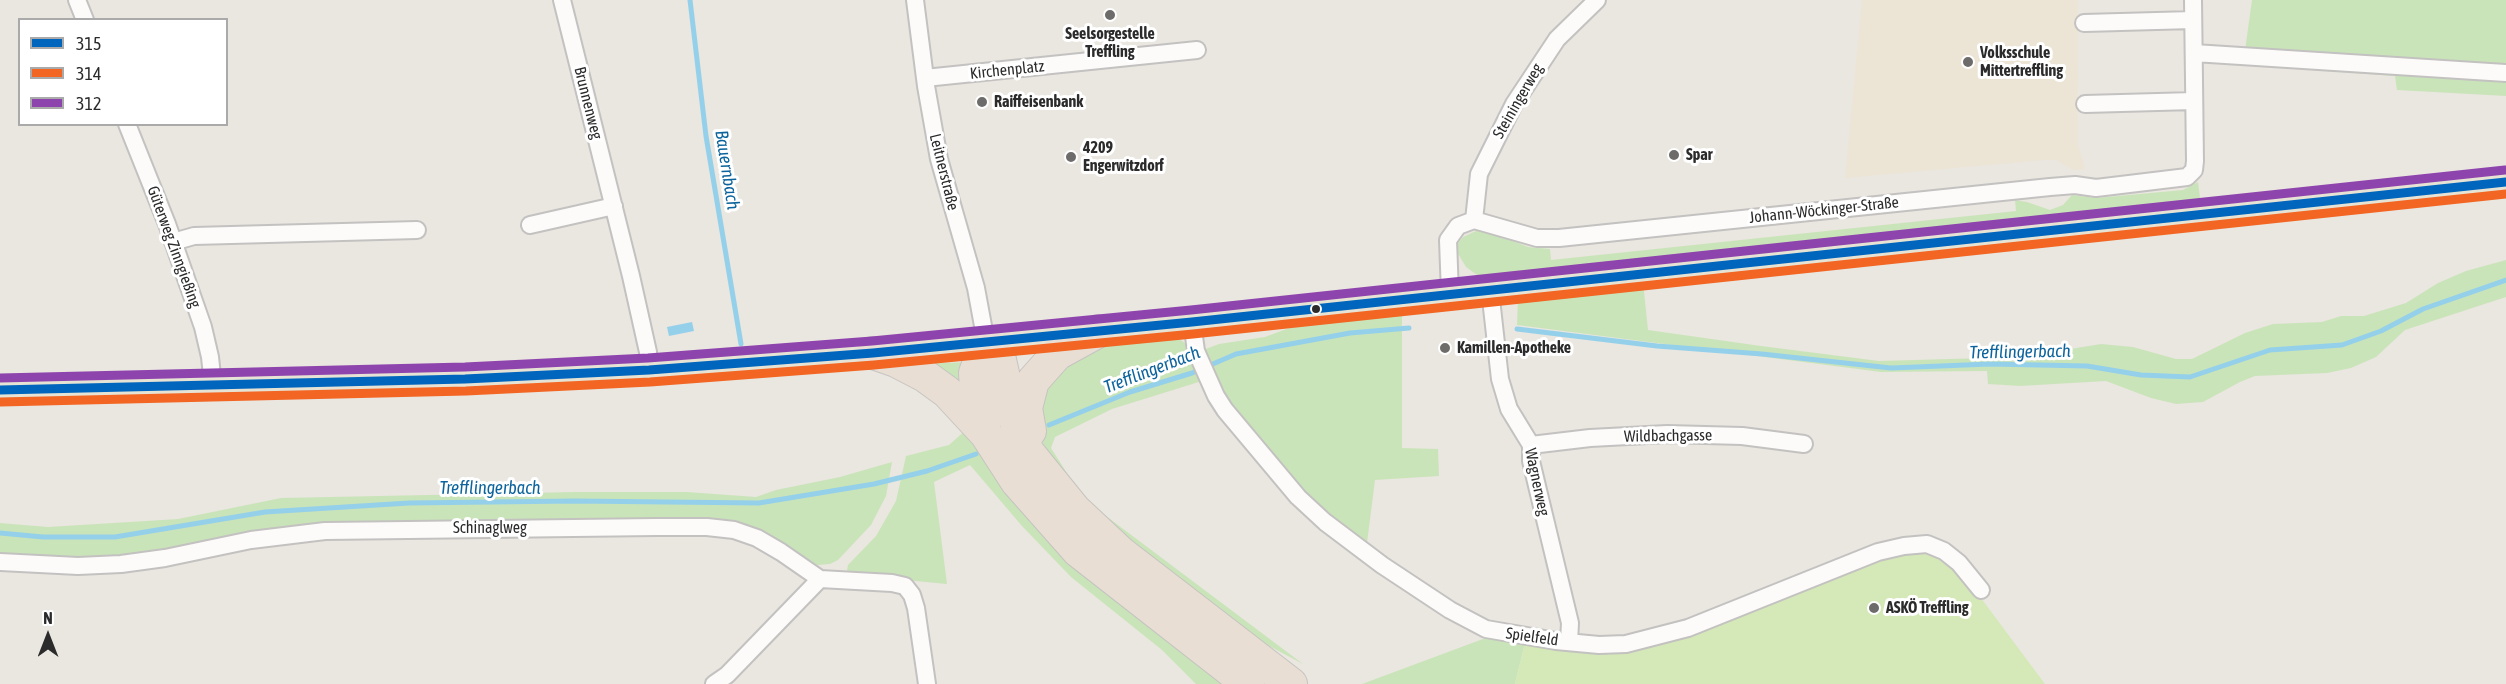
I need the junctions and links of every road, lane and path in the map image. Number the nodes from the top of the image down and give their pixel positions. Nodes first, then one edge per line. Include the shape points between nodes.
1 (77, 0) edge
2 (562, 0) edge
3 (915, 0) edge
4 (1597, 0) edge
5 (2193, 0) edge
6 (84, 18) edge
7 (2193, 20) junction
8 (2084, 23) dead end
9 (1197, 50) dead end
10 (2194, 53) junction
11 (2506, 73) edge
12 (925, 78) junction
13 (2194, 101) junction
14 (2085, 104) dead end
15 (128, 126) edge
16 (2506, 182) edge
17 (614, 206) junction
18 (1474, 220) junction
19 (530, 225) dead end
20 (417, 230) dead end
21 (173, 242) junction
22 (1490, 290) junction
23 (1450, 294) junction
24 (1192, 322) junction
25 (1099, 331) junction
26 (986, 342) junction
27 (873, 353) junction
28 (649, 370) junction
29 (212, 379) junction
30 (0, 390) edge
31 (986, 434) junction
32 (1804, 444) dead end
33 (1531, 446) junction
34 (1045, 474) junction
35 (0, 562) edge
36 (820, 579) junction
37 (1981, 590) dead end
38 (1569, 642) junction
39 (714, 684) edge
40 (927, 684) edge
41 (1248, 684) edge
42 (1292, 684) edge

1 - 6 street
2 - 17 street, Brunnenweg
3 - 12 street, Leitnerstraße
4 - 18 street, Steiningerweg via 1557,39 1514,104 1479,174
5 - 7 street, Johann-Wöckinger-Straße
7 - 8 street
7 - 10 street, Johann-Wöckinger-Straße
9 - 12 street, Kirchenplatz
10 - 11 street
10 - 13 street, Johann-Wöckinger-Straße
12 - 26 street, Leitnerstraße via 939,159 976,288
13 - 14 street
13 - 18 street, Johann-Wöckinger-Straße via 2195,161 2191,173 2179,179 2096,188 2050,187 1559,238 1537,238
15 - 21 street, Güterweg Zinngießing
16 - 22 main road
17 - 19 street
17 - 28 street, Brunnenweg
18 - 23 street via 1458,226 1448,240
20 - 21 street via 194,236
21 - 29 street, Güterweg Zinngießing via 203,327
22 - 23 main road
22 - 33 street, Wagnerweg via 1503,393
23 - 24 main road
24 - 25 main road
24 - 38 street, Spielfeld via 1196,351 1225,410 1298,497 1325,522 1382,565 1486,629
25 - 26 main road
25 - 34 highway via 1057,354 1033,381 1028,394 1027,416
26 - 27 main road
26 - 31 highway via 975,373
26 - 34 highway via 1000,360 1018,430
27 - 28 main road
27 - 31 highway via 924,376 947,392
28 - 29 main road via 465,379
29 - 30 main road
31 - 41 highway via 1017,482 1078,551
32 - 33 street, Wildbachgasse via 1742,436 1667,434
33 - 38 street, Wagnerweg via 1531,461 1570,623
34 - 42 highway via 1075,510 1121,553
35 - 36 street, Schinaglweg via 121,564 325,531 707,527 757,538
36 - 39 street
36 - 40 street via 905,586 916,608
37 - 38 street, Spielfeld via 1944,551 1928,544 1904,546 1884,550 1659,637 1626,644

